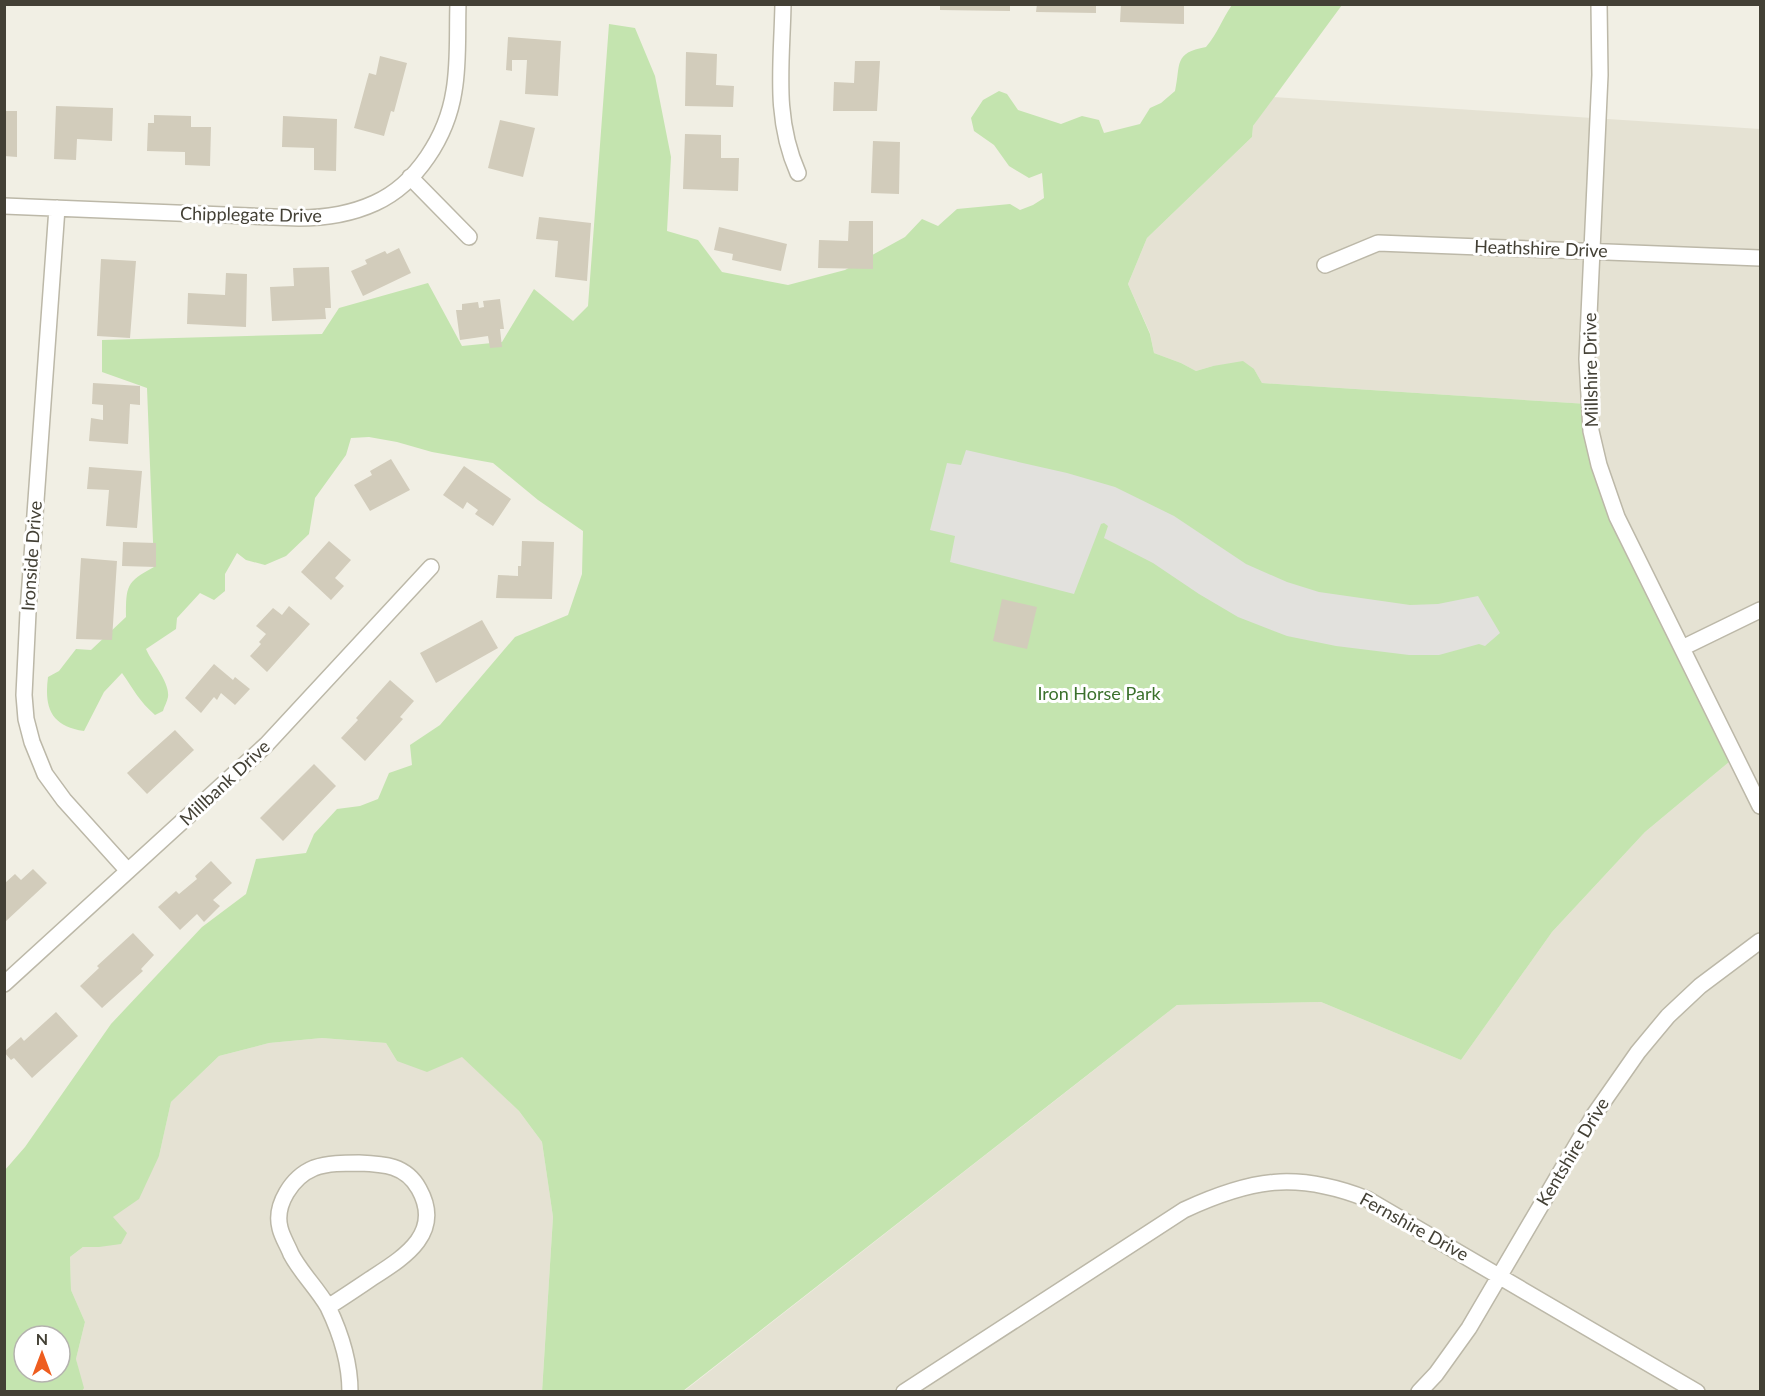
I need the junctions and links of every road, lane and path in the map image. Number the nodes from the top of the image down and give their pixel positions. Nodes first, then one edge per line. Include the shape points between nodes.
1 (458, 4) edge
2 (783, 4) edge
3 (1599, 4) edge
4 (798, 173) dead end
5 (410, 177) junction
6 (4, 206) edge
7 (57, 208) junction
8 (469, 237) dead end
9 (1592, 250) junction
10 (1761, 258) edge
11 (1325, 265) dead end
12 (431, 567) dead end
13 (1761, 610) edge
14 (1682, 648) junction
15 (1761, 806) edge
16 (129, 871) junction
17 (1761, 941) edge
18 (4, 984) edge
19 (1498, 1277) junction
20 (328, 1307) junction
21 (350, 1392) edge
22 (904, 1392) edge
23 (1419, 1392) edge
24 (1697, 1392) edge

1 - 5 street, Chipplegate Drive via 455,90 449,114 437,142
2 - 4 street via 780,108
3 - 9 street, Millshire Drive via 1600,75
5 - 7 street, Chipplegate Drive via 376,203 323,218
5 - 8 street
6 - 7 street, Chipplegate Drive
7 - 16 street, Ironside Drive via 28,612 26,719 45,774
9 - 10 street, Heathshire Drive
9 - 11 street, Heathshire Drive via 1378,243
9 - 14 street, Millshire Drive via 1588,404 1599,465 1617,518
12 - 16 street, Millbank Drive via 266,745
13 - 14 street
14 - 15 street, Millshire Drive
16 - 18 street, Millbank Drive
17 - 19 street, Kentshire Drive via 1700,986 1638,1052 1594,1115
19 - 22 street, Fernshire Drive via 1367,1198 1316,1183 1263,1182 1214,1196 1184,1210
19 - 23 street, Kentshire Drive via 1469,1328
19 - 24 street, Fernshire Drive
20 - 20 street via 292,1255 280,1228 282,1201 291,1185 313,1169 359,1162 389,1164 406,1173 424,1197 423,1233 405,1257
20 - 21 street via 346,1355

